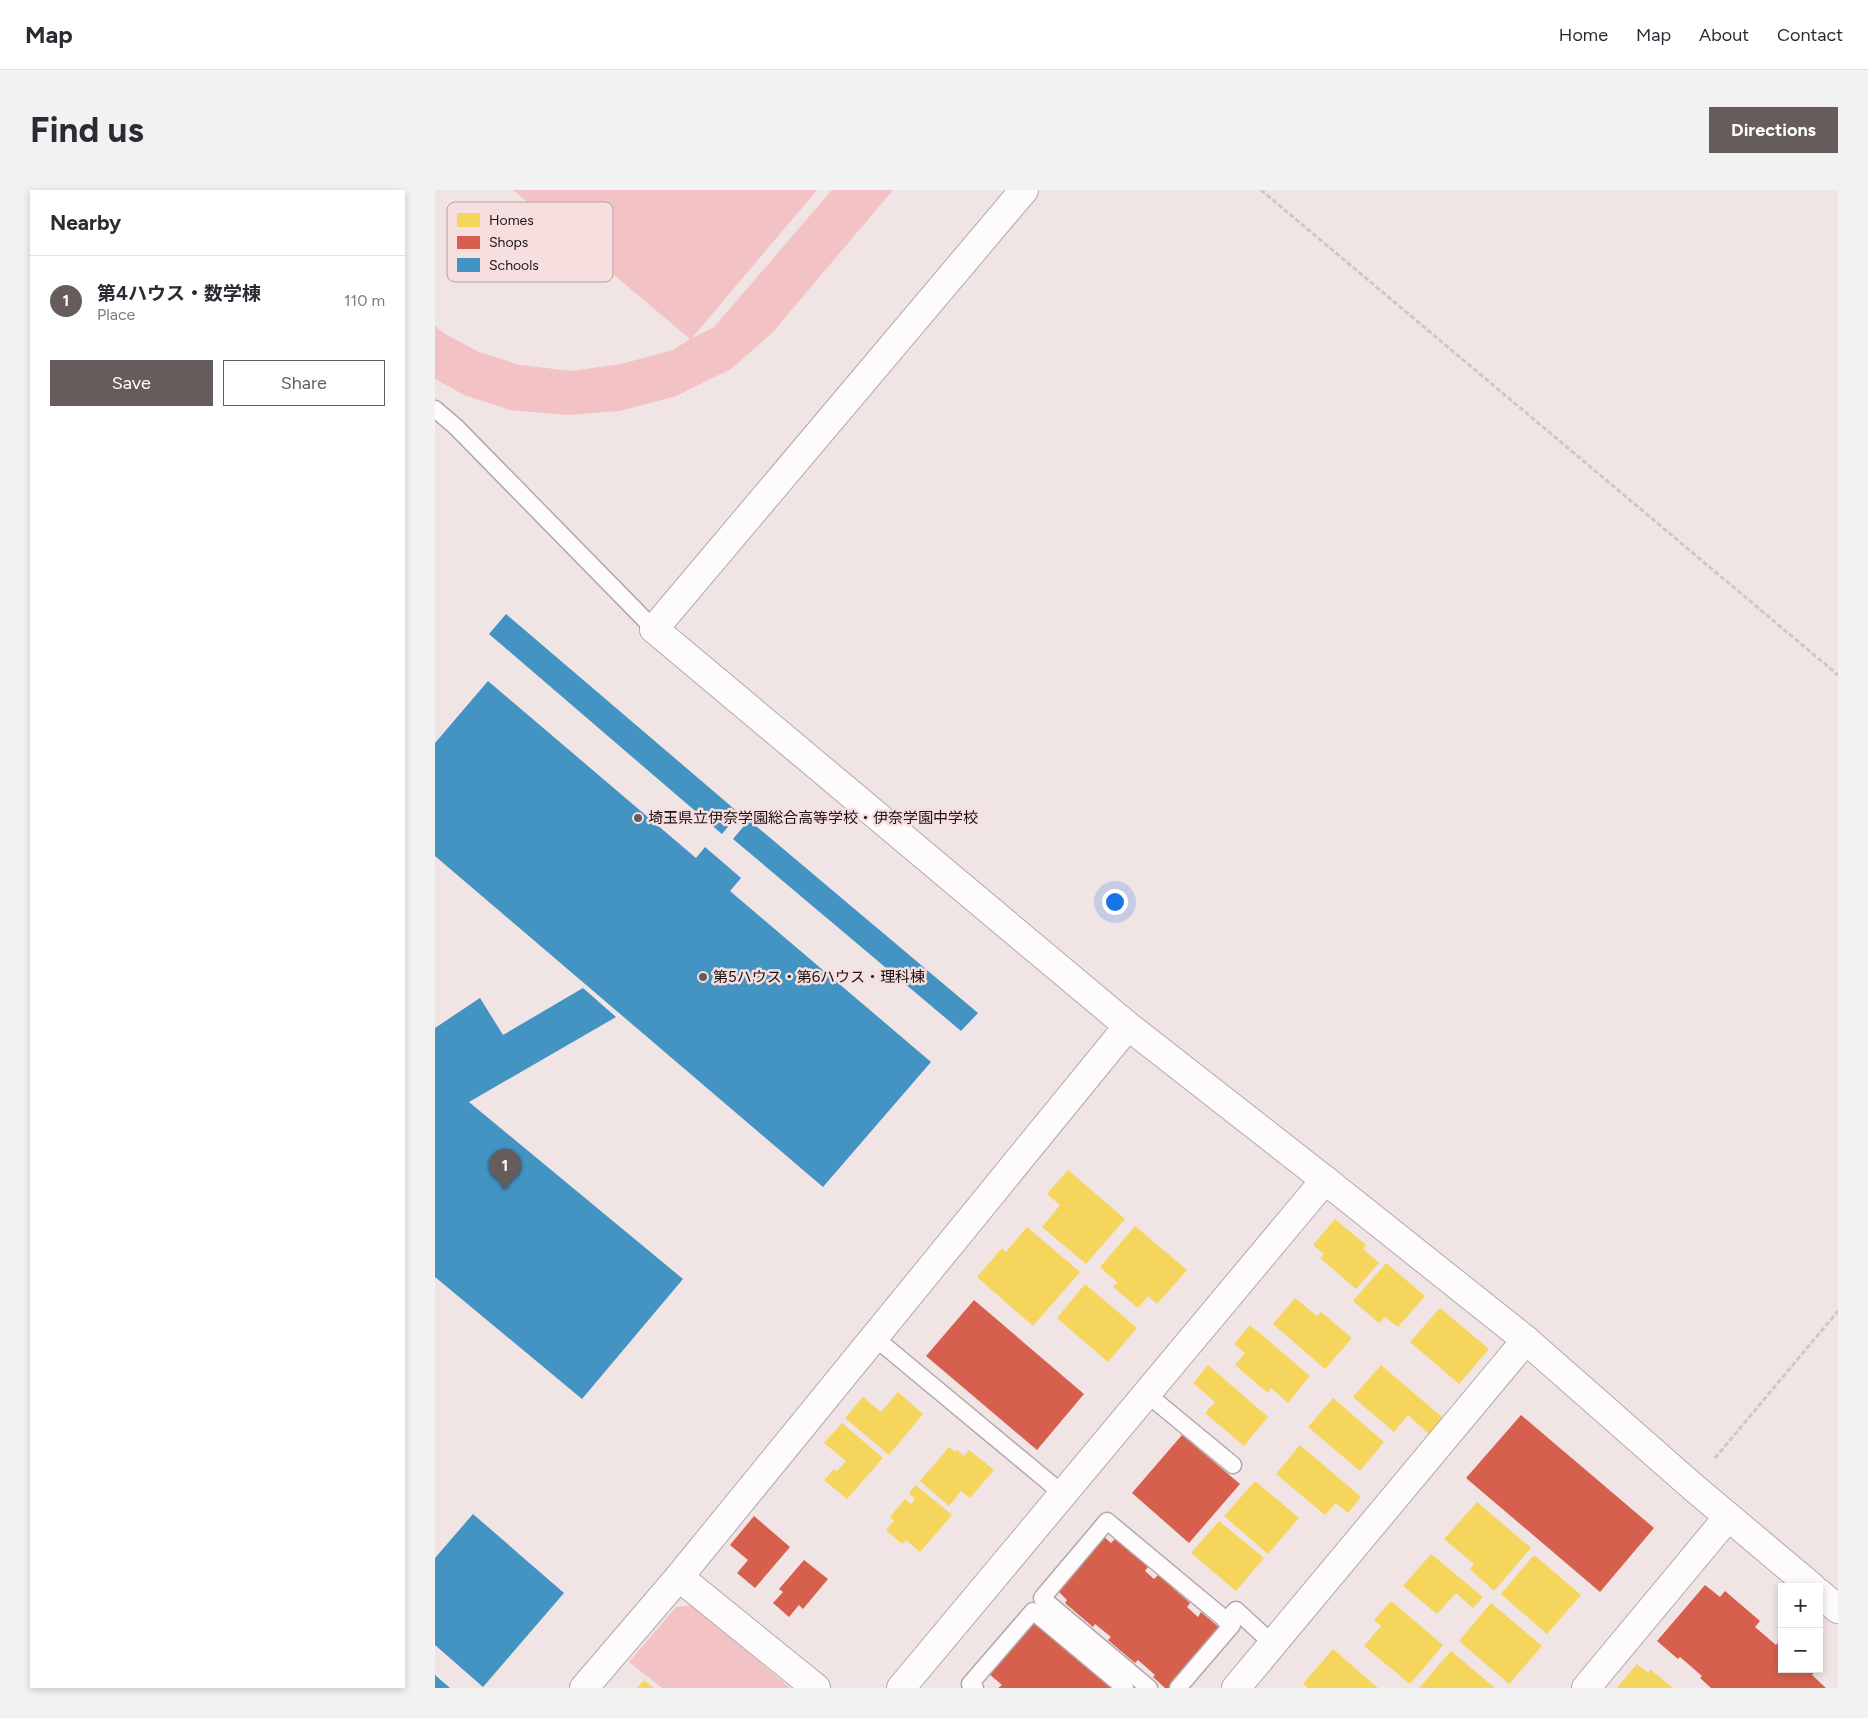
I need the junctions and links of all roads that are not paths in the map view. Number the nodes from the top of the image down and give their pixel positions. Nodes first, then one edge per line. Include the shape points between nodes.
1 (1024, 190) edge
2 (435, 409) edge
3 (654, 629) junction
4 (1127, 1026) junction
5 (1325, 1180) junction
6 (874, 1337) junction
7 (1526, 1340) junction
8 (1147, 1394) junction
9 (1233, 1465) dead end
10 (1063, 1494) junction
11 (1729, 1517) junction
12 (679, 1578) junction
13 (1807, 1583) edge
14 (1823, 1596) edge
15 (1838, 1609) edge
16 (1227, 1621) junction
17 (1273, 1644) junction
18 (584, 1688) edge
19 (816, 1688) edge
20 (901, 1688) edge
21 (975, 1688) edge
22 (1125, 1688) edge
23 (1149, 1688) edge
24 (1178, 1688) edge
25 (1236, 1688) edge
26 (1587, 1688) edge

1 - 3 street
2 - 3 lane via 456,426
3 - 4 street
4 - 5 street
4 - 6 street
5 - 7 street
5 - 8 street
6 - 10 lane
6 - 12 street
7 - 11 street
7 - 17 street
8 - 9 lane
8 - 10 street
10 - 20 street
11 - 13 street
11 - 26 street
12 - 18 street
12 - 19 street
14 - 15 street
16 - 17 lane via 1236,1610
16 - 23 lane via 1107,1521 1042,1598
16 - 24 lane via 1232,1625
17 - 25 street
21 - 22 lane via 970,1684 1033,1610

